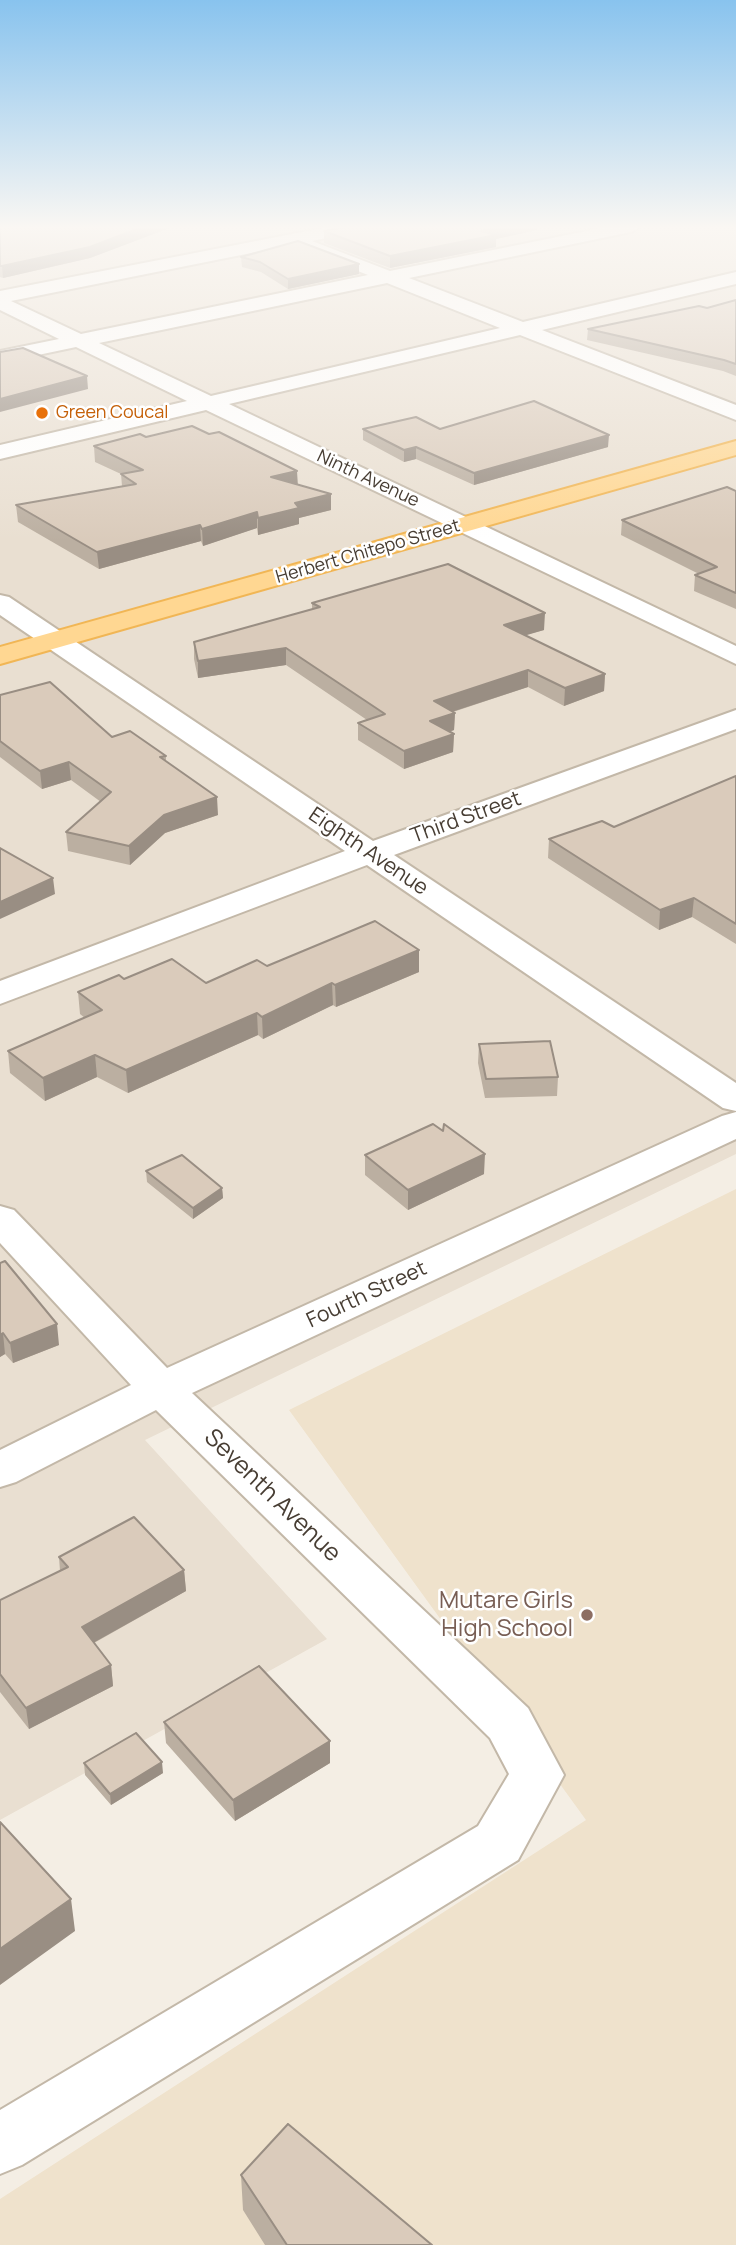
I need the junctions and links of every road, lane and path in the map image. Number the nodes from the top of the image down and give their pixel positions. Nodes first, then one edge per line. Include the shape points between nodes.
1 (59, 332) edge
2 (124, 332) edge
3 (505, 332) edge
4 (531, 332) edge
5 (78, 341) junction
6 (0, 357) edge
7 (207, 402) junction
8 (736, 413) edge
9 (736, 448) edge
10 (0, 452) edge
11 (464, 524) junction
12 (0, 603) edge
13 (54, 640) junction
14 (0, 656) edge
15 (736, 656) edge
16 (736, 719) edge
17 (369, 853) junction
18 (0, 993) edge
19 (736, 1100) edge
20 (736, 1125) edge
21 (0, 1219) edge
22 (161, 1390) junction
23 (0, 1470) edge
24 (0, 2144) edge

1 - 5 street, Ninth Avenue
2 - 5 street
3 - 7 street
4 - 8 street
5 - 6 street
5 - 7 street, Ninth Avenue
7 - 10 street
7 - 11 street, Ninth Avenue
9 - 11 main road, Herbert Chitepo Street
11 - 13 main road, Herbert Chitepo Street
11 - 15 street, Ninth Avenue
12 - 13 street, Eighth Avenue
13 - 14 main road, Herbert Chitepo Street
13 - 17 street, Eighth Avenue
16 - 17 street, Third Street
17 - 18 street, Third Street
17 - 19 street, Eighth Avenue
20 - 22 street, Fourth Street
21 - 22 street, Seventh Avenue
22 - 23 street, Fourth Street
22 - 24 street, Seventh Avenue via 509,1723 537,1775 498,1843

